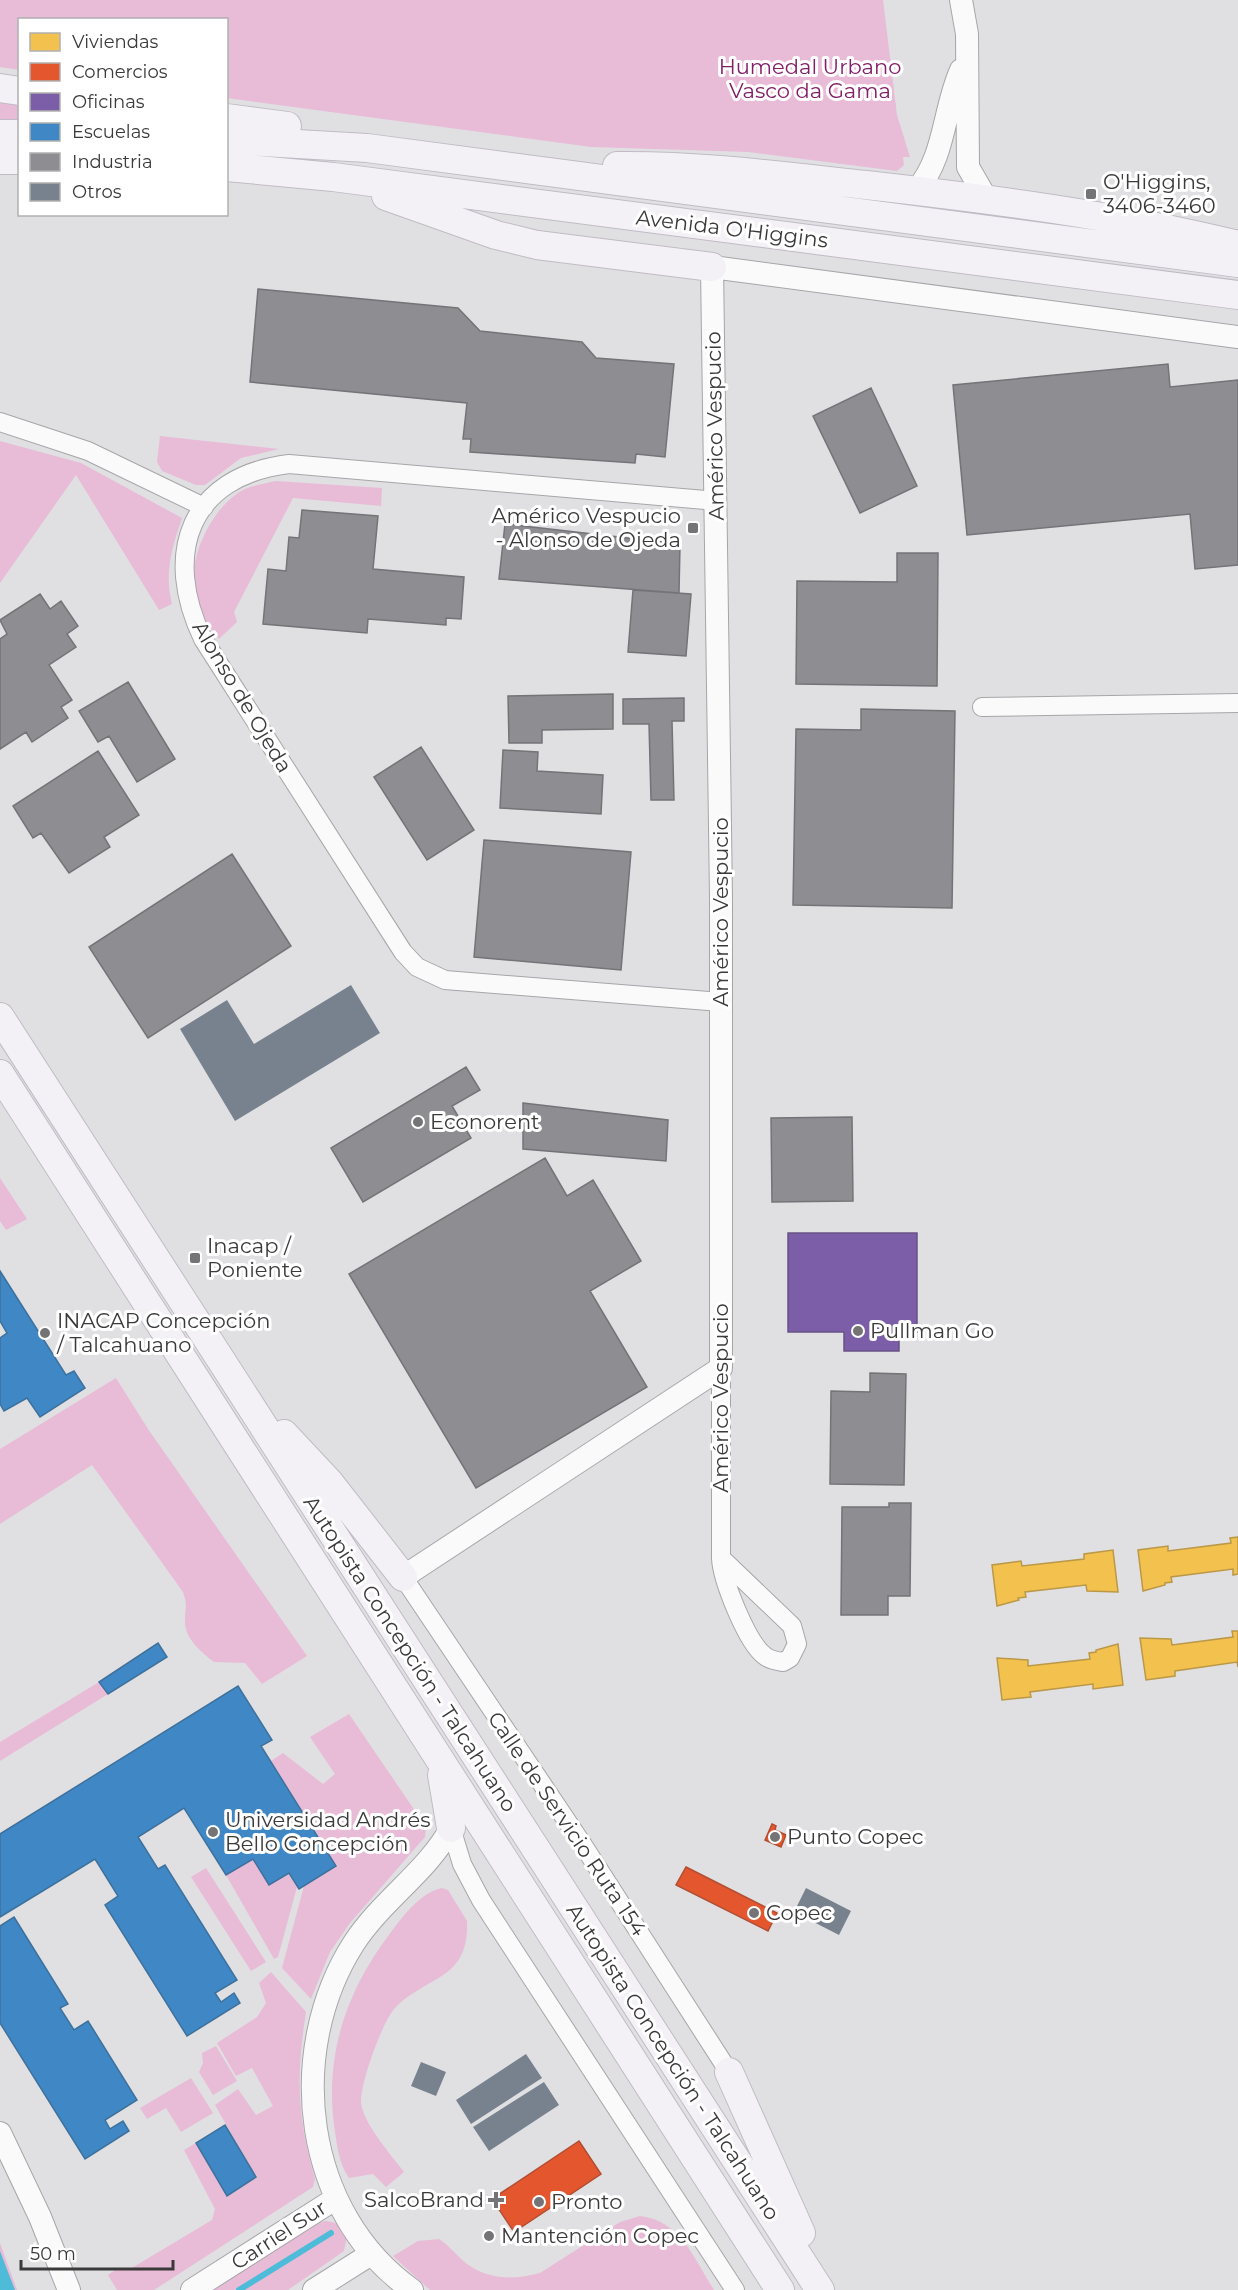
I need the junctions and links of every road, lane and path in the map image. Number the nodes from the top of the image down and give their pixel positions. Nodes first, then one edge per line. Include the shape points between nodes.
1 (961, 0) edge
2 (966, 60) junction
3 (0, 88) edge
4 (18, 91) edge
5 (228, 118) edge
6 (0, 134) edge
7 (18, 134) edge
8 (228, 140) edge
9 (367, 148) junction
10 (0, 160) edge
11 (18, 160) edge
12 (228, 167) edge
13 (546, 171) junction
14 (333, 177) junction
15 (916, 191) junction
16 (987, 200) junction
17 (1238, 245) edge
18 (1238, 263) edge
19 (712, 267) junction
20 (1238, 295) edge
21 (1238, 337) edge
22 (0, 422) edge
23 (717, 501) junction
24 (204, 507) junction
25 (1238, 703) edge
26 (982, 707) dead end
27 (721, 1002) junction
28 (0, 1017) edge
29 (0, 1074) edge
30 (722, 1368) junction
31 (238, 1387) junction
32 (721, 1558) junction
33 (403, 1577) junction
34 (439, 1761) junction
35 (452, 1828) junction
36 (729, 2072) joint
37 (0, 2133) edge
38 (335, 2199) junction
39 (371, 2254) junction
40 (69, 2290) edge
41 (192, 2290) edge
42 (314, 2290) edge
43 (412, 2290) edge
44 (735, 2290) edge
45 (780, 2290) edge
46 (820, 2290) edge
47 (826, 2290) edge

1 - 2 street via 967,34
2 - 15 street via 954,86 935,161
2 - 16 street via 968,168
3 - 4 main road
5 - 9 main road via 298,128
6 - 7 main road
8 - 9 main road, Avenida O'Higgins
9 - 13 main road, Avenida O'Higgins
10 - 11 main road
12 - 14 main road, Avenida O'Higgins
13 - 15 main road via 686,167
13 - 18 main road, Avenida O'Higgins
14 - 19 main road via 519,241
14 - 20 main road, Avenida O'Higgins
15 - 16 main road
16 - 17 main road via 1181,231
19 - 21 street, Avenida O'Higgins
19 - 23 street, Américo Vespucio
22 - 24 street via 88,451
23 - 24 street, Alonso de Ojeda via 289,464 239,478
23 - 27 street, Américo Vespucio
24 - 27 street, Alonso de Ojeda via 189,534 183,564 187,600 194,620 384,923 417,967 445,980
25 - 26 street
27 - 30 street, Américo Vespucio
28 - 31 main road, Autopista Concepción - Talcahuano
29 - 34 main road, Autopista Concepción - Talcahuano
30 - 32 street, Américo Vespucio
30 - 33 street
31 - 33 main road via 329,1482
31 - 46 main road, Autopista Concepción - Talcahuano
32 - 32 street, Américo Vespucio via 726,1587 757,1649 771,1660 783,1662 790,1658 797,1644 792,1626
33 - 36 street, Calle de Servicio Ruta 154
34 - 35 main road
34 - 45 main road, Autopista Concepción - Talcahuano
35 - 38 street, Carriel Sur via 430,1859 356,1941 323,2011 314,2058 313,2106 320,2154
35 - 44 street via 462,1864 481,1900
36 - 47 main road
37 - 40 street
38 - 39 street, Carriel Sur via 351,2229
38 - 41 street, Carriel Sur
39 - 42 street
39 - 43 street, Carriel Sur

